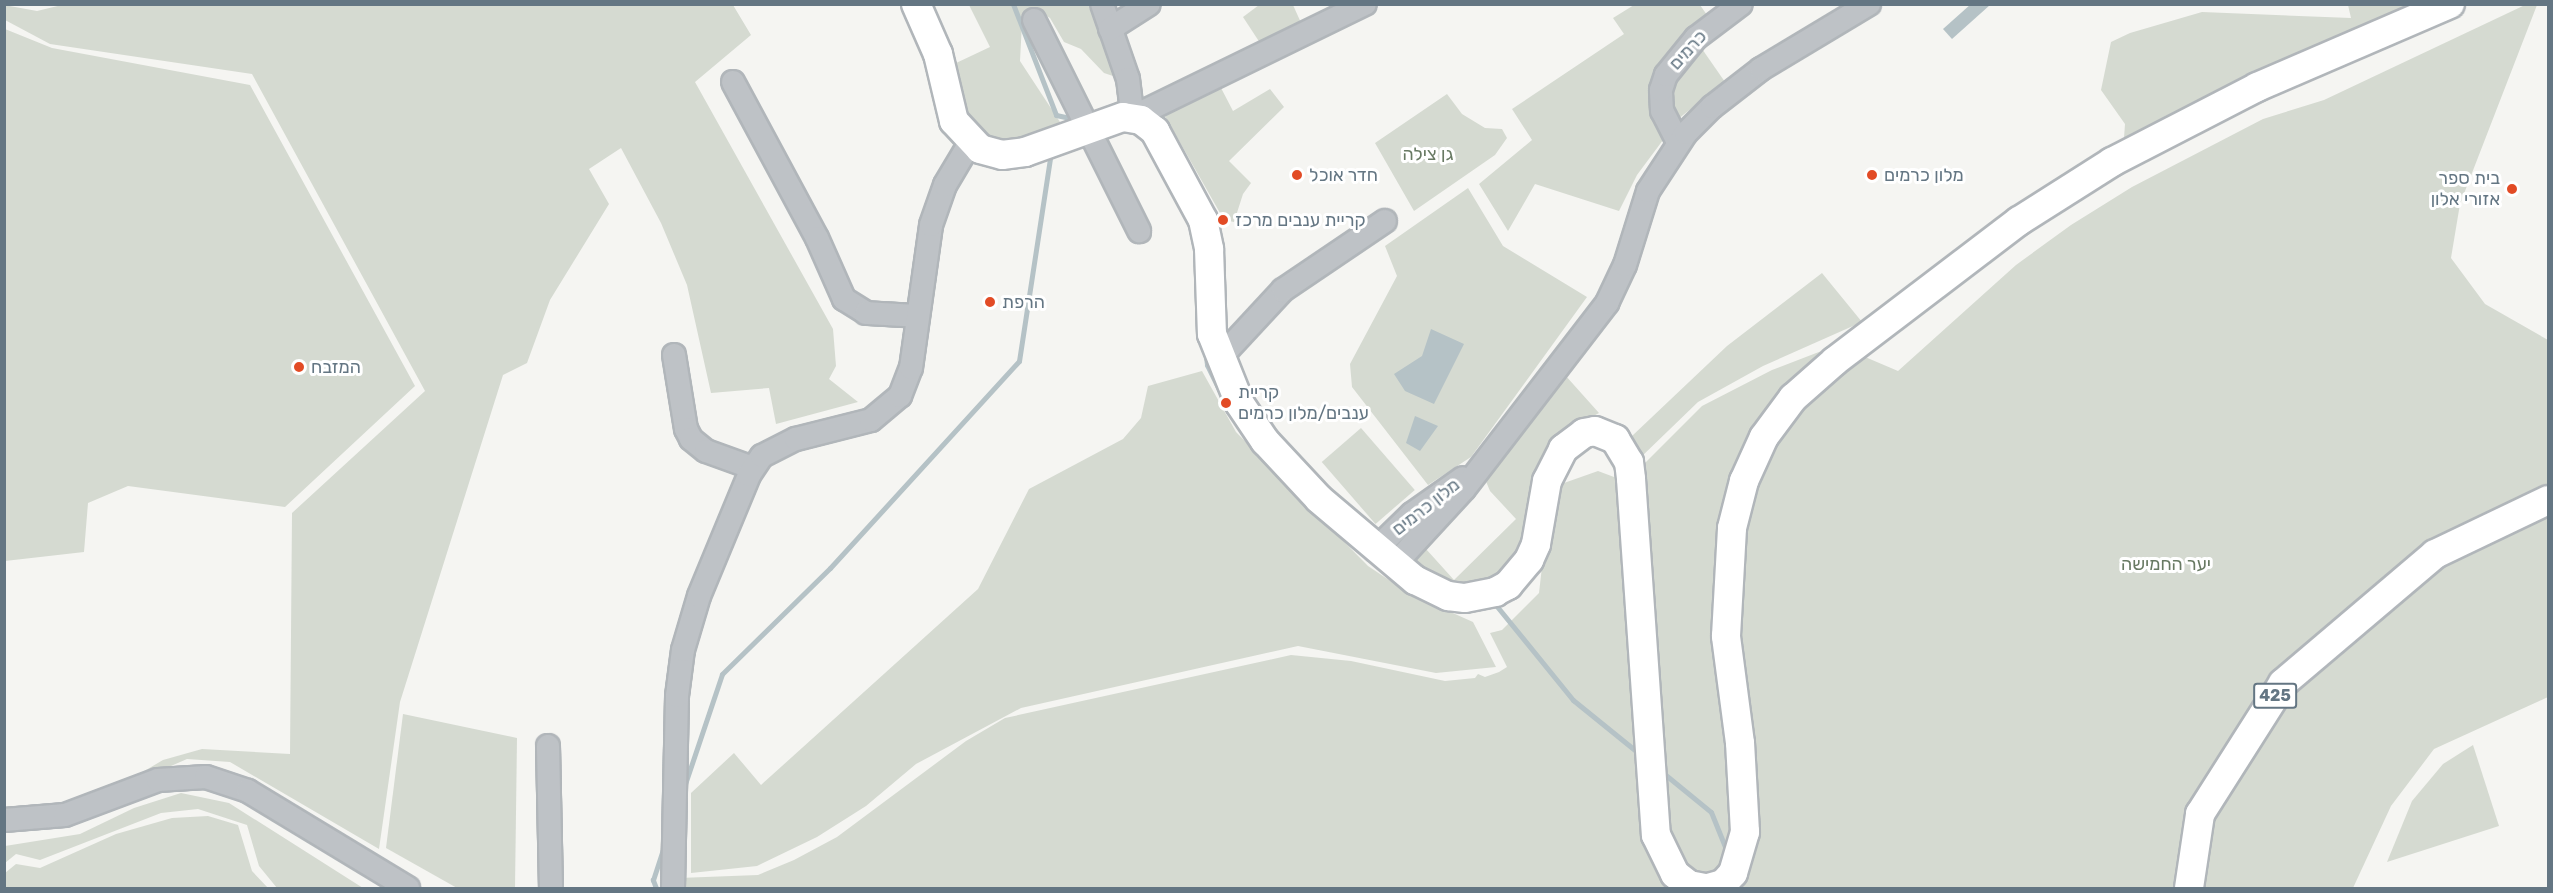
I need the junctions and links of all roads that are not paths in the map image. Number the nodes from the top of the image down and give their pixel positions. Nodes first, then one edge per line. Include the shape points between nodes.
1 (916, 4) edge
2 (1102, 4) edge
3 (1149, 4) edge
4 (1365, 4) edge
5 (1741, 4) edge
6 (1869, 4) edge
7 (2450, 4) edge
8 (1034, 20) dead end
9 (1110, 29) junction
10 (732, 82) dead end
11 (1133, 117) junction
12 (1087, 128) junction
13 (1678, 142) junction
14 (970, 143) junction
15 (1385, 221) dead end
16 (1139, 231) dead end
17 (918, 316) junction
18 (674, 355) dead end
19 (1219, 358) junction
20 (753, 468) junction
21 (2548, 500) edge
22 (1384, 557) junction
23 (548, 746) dead end
24 (4, 820) edge
25 (408, 888) edge
26 (551, 888) edge
27 (674, 888) edge
28 (1707, 888) edge
29 (2189, 888) edge

1 - 14 main road via 938,54 954,121
2 - 9 street
3 - 9 street
4 - 11 street
5 - 13 street, כרמים via 1696,39 1666,75 1661,90 1662,111
6 - 13 street, מלון כרמים via 1761,69 1712,106
7 - 28 main road via 2257,87 2112,162 2019,221 1835,361 1793,398 1764,437 1748,472 1732,528 1726,636 1742,769 1744,841 1733,873 1723,884
8 - 12 street
9 - 11 street via 1128,78
10 - 17 street via 817,238 844,299 866,313
11 - 12 main road via 1111,119
11 - 19 main road via 1148,124 1160,138 1203,220 1209,249 1209,319
12 - 14 main road via 1014,154 991,153
12 - 16 street
13 - 22 street, מלון כרמים via 1648,191 1607,303 1480,468
14 - 17 street via 945,185 931,225
15 - 19 street via 1283,290
17 - 20 street via 908,378 887,410 861,424 784,443 762,456
18 - 20 street via 691,439 706,451
19 - 22 main road via 1240,404 1265,441 1319,499
20 - 27 street via 699,596 683,650 676,707
21 - 29 main road, 425 via 2435,554 2283,683 2199,814
22 - 28 main road via 1415,580 1448,596 1465,598 1495,592 1508,585 1529,560 1536,544 1547,481 1563,449 1578,436 1595,431 1615,439 1629,462 1631,479 1656,835 1675,874 1689,885
23 - 26 street
24 - 25 street via 65,815 158,780 206,777 248,791

